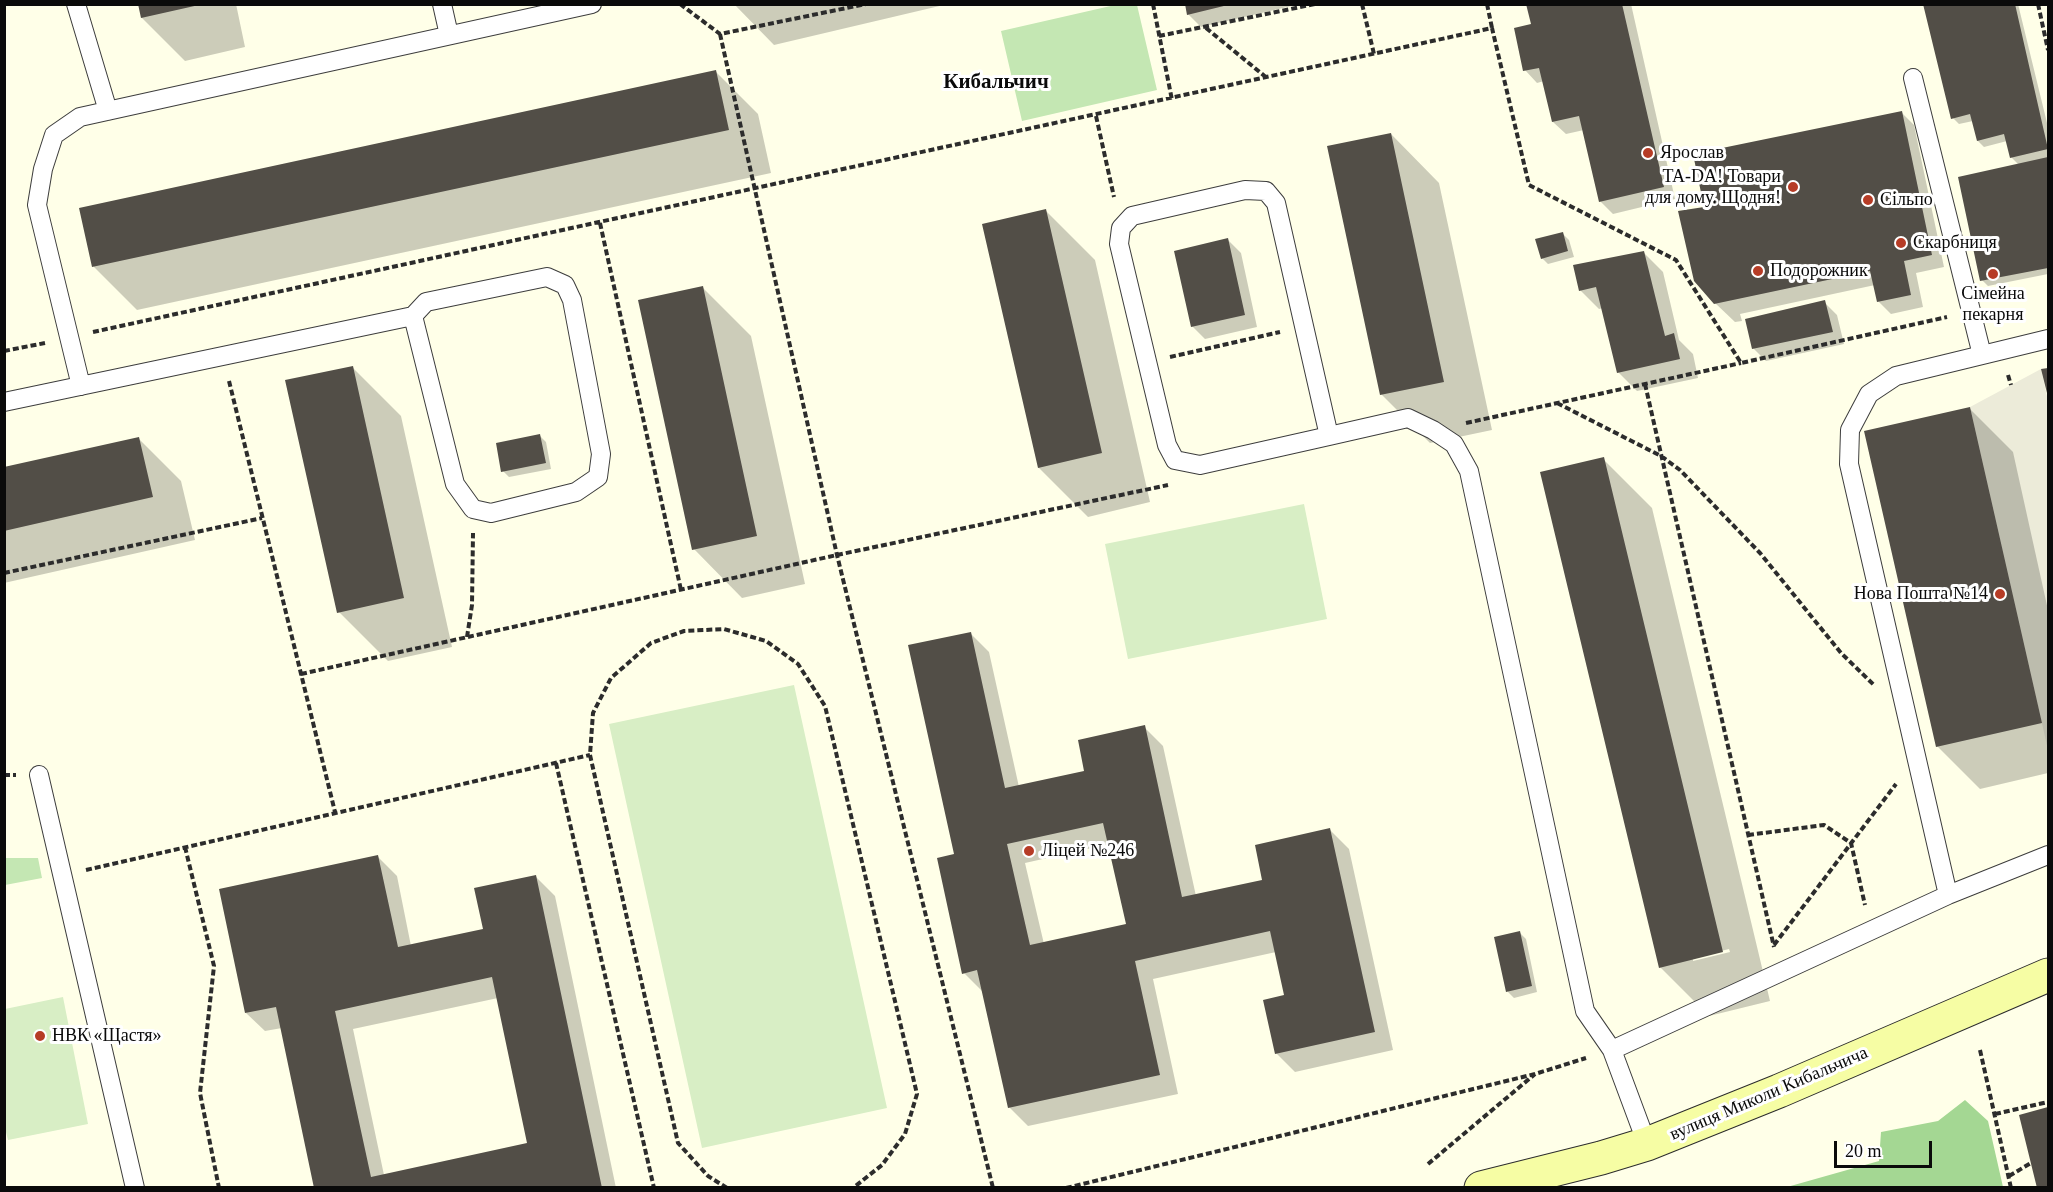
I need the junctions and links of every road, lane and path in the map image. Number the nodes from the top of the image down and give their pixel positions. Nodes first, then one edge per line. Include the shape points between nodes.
1 (76, 4) edge
2 (442, 4) edge
3 (592, 4) edge
4 (680, 4) edge
5 (866, 4) edge
6 (1153, 4) edge
7 (1315, 4) edge
8 (1362, 4) edge
9 (1487, 4) edge
10 (2038, 4) edge
11 (1205, 27) junction
12 (1492, 28) junction
13 (720, 34) junction
14 (2047, 34) edge
15 (449, 35) junction
16 (1159, 36) junction
17 (2049, 50) edge
18 (1374, 54) junction
19 (1267, 78) junction
20 (1913, 78) dead end
21 (1172, 100) junction
22 (108, 111) junction
23 (1096, 116) junction
24 (756, 189) junction
25 (600, 223) junction
26 (1121, 228) junction
27 (1971, 312) junction
28 (413, 316) junction
29 (1304, 326) junction
30 (69, 338) junction
31 (2049, 339) edge
32 (4, 351) edge
33 (1982, 355) junction
34 (223, 357) junction
35 (1147, 362) junction
36 (1741, 363) junction
37 (1645, 384) junction
38 (81, 386) junction
39 (4, 402) edge
40 (1557, 403) junction
41 (1433, 430) junction
42 (1329, 436) junction
43 (1661, 456) junction
44 (1176, 484) dead end
45 (473, 509) junction
46 (262, 518) junction
47 (837, 555) junction
48 (4, 573) edge
49 (681, 590) junction
50 (467, 637) junction
51 (301, 674) junction
52 (1905, 709) junction
53 (590, 755) junction
54 (1917, 757) junction
55 (556, 763) junction
56 (39, 775) dead end
57 (335, 812) junction
58 (1748, 836) junction
59 (1851, 843) junction
60 (185, 847) junction
61 (2049, 855) edge
62 (62, 876) junction
63 (1948, 895) junction
64 (1870, 932) junction
65 (1774, 946) junction
66 (1780, 975) junction
67 (2049, 975) edge
68 (1612, 1050) junction
69 (1980, 1050) dead end
70 (1535, 1074) junction
71 (2049, 1102) edge
72 (1995, 1114) junction
73 (1647, 1144) junction
74 (2031, 1163) dead end
75 (1428, 1164) dead end
76 (2009, 1176) junction
77 (135, 1188) edge
78 (219, 1188) edge
79 (654, 1188) edge
80 (727, 1188) edge
81 (853, 1188) edge
82 (993, 1188) edge
83 (1066, 1188) edge
84 (1481, 1188) edge
85 (2012, 1188) edge

1 - 22 lane
2 - 15 lane
3 - 15 lane
4 - 13 path
5 - 13 path
6 - 16 path
7 - 11 path
8 - 18 path
9 - 12 path
10 - 14 path
11 - 16 path
11 - 19 path
12 - 18 path
12 - 36 path via 1529,185 1676,260
13 - 24 path
14 - 17 path
15 - 22 lane
16 - 21 path
18 - 19 path
19 - 21 path
20 - 27 lane
21 - 23 path
22 - 30 lane via 80,117 54,135 40,187 37,205
23 - 24 path
23 - 26 path
24 - 25 path
24 - 47 path
25 - 30 path
25 - 49 path
26 - 29 lane via 1132,216 1245,190 1266,191 1276,203
26 - 35 lane via 1119,244
27 - 33 lane
27 - 36 path
28 - 34 lane
28 - 45 lane via 455,484
28 - 45 lane via 426,302 547,277 565,285 572,300 601,454 598,477 576,492 491,513
29 - 35 path
29 - 42 lane
30 - 32 path
30 - 38 lane
31 - 33 lane
33 - 52 lane via 1896,376 1869,394 1850,430 1849,464
34 - 38 lane
34 - 46 path
35 - 42 lane via 1167,445 1175,460 1200,465
36 - 37 path
37 - 40 path
37 - 43 path
38 - 39 lane
40 - 41 path
40 - 43 path
41 - 42 lane via 1408,418
41 - 68 lane via 1454,444 1469,471 1585,1011
43 - 52 path via 1680,470 1760,553 1863,677
43 - 58 path
44 - 47 path
45 - 50 path via 472,605
46 - 48 path
46 - 51 path
47 - 49 path
47 - 82 path
49 - 50 path
50 - 51 path
51 - 57 path
52 - 54 lane
53 - 55 path
53 - 80 path via 678,1143 708,1176
53 - 81 path via 593,713 611,678 651,643 684,631 724,628 766,641 798,664 825,706 917,1094 905,1134 882,1165
54 - 59 path
54 - 63 lane
55 - 57 path
55 - 79 path
56 - 62 lane
57 - 60 path
58 - 59 path via 1824,825
58 - 65 path
59 - 64 path
59 - 65 path
60 - 62 path
60 - 78 path via 214,966 200,1093
61 - 63 lane
62 - 77 lane
63 - 64 lane
64 - 66 lane
65 - 66 path
66 - 68 lane
67 - 73 street, вулиця Миколи Кибальчича
68 - 70 path
68 - 73 lane
69 - 72 path
70 - 75 path
70 - 83 path
71 - 72 path
72 - 76 path
73 - 84 street, вулиця Миколи Кибальчича
74 - 76 path
76 - 85 path

